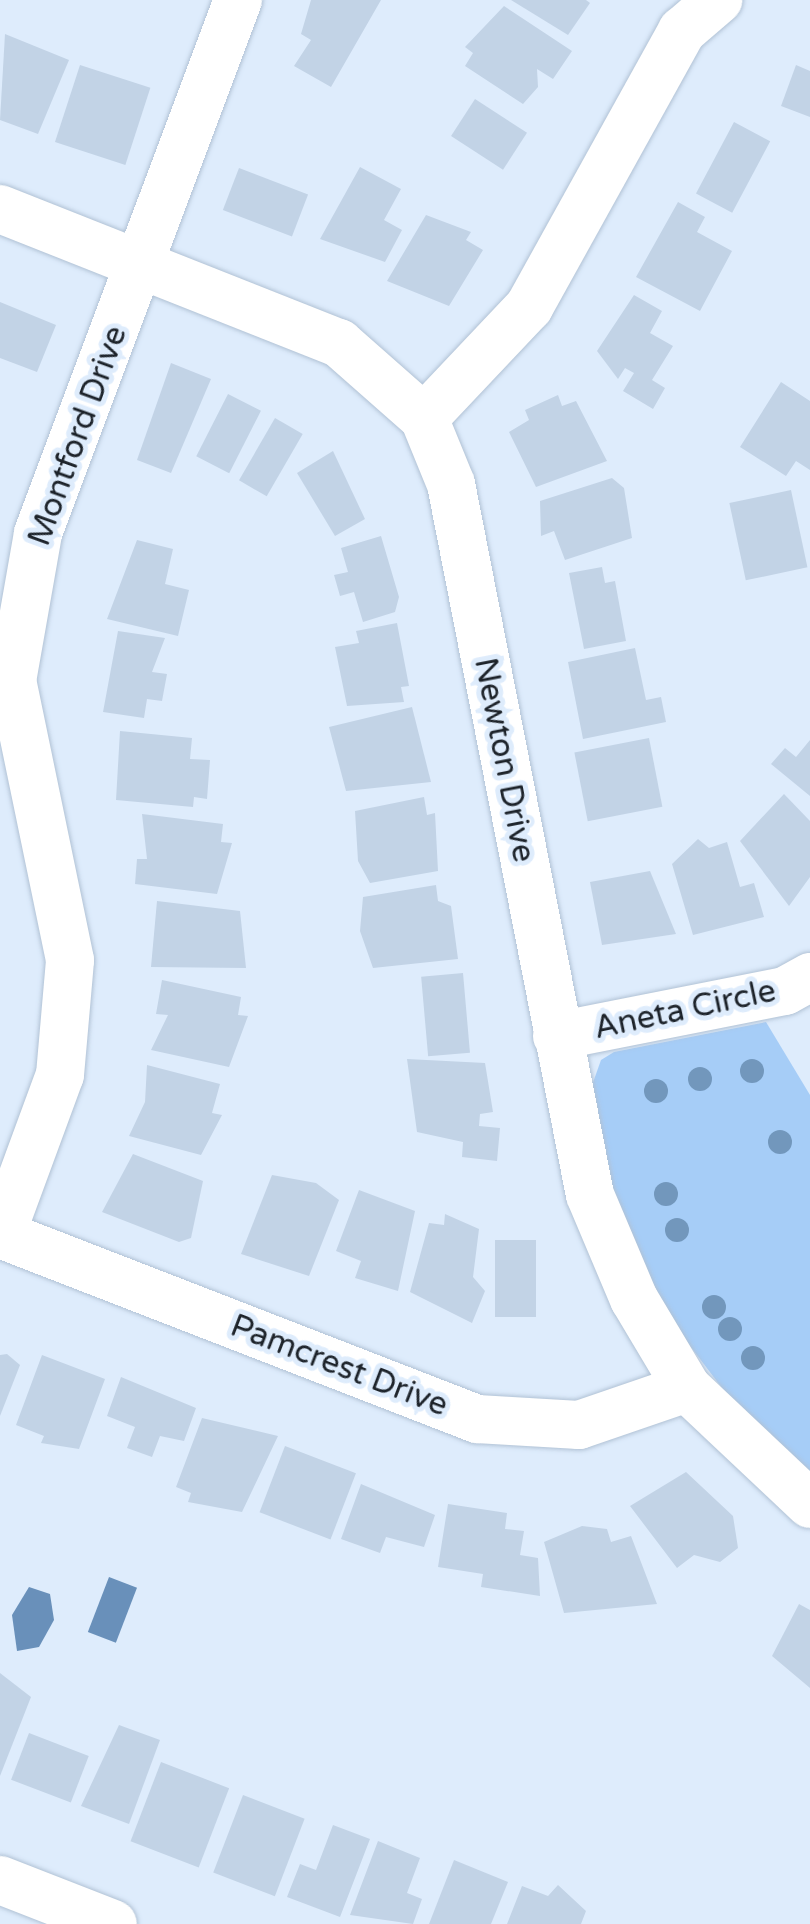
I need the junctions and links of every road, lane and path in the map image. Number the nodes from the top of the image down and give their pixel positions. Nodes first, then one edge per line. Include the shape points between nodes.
1 (238, 0) edge
2 (718, 0) edge
3 (0, 210) edge
4 (142, 265) junction
5 (424, 418) junction
6 (6, 680) edge
7 (810, 978) edge
8 (557, 1036) junction
9 (0, 1234) edge
10 (687, 1388) junction
11 (810, 1504) edge
12 (0, 1880) edge
13 (114, 1924) edge

1 - 4 street, Montford Drive
2 - 5 street via 682,31 530,306
3 - 4 street, Newton Drive
4 - 5 street, Newton Drive via 339,343
4 - 6 street, Montford Drive via 38,532
5 - 8 street, Newton Drive via 450,484
6 - 9 street, Montford Drive via 70,960 60,1075
7 - 8 street, Aneta Circle via 786,991
8 - 10 street, Newton Drive via 590,1195 634,1300
9 - 10 street, Pamcrest Drive via 477,1419 579,1425
10 - 11 street, Newton Drive
12 - 13 street

